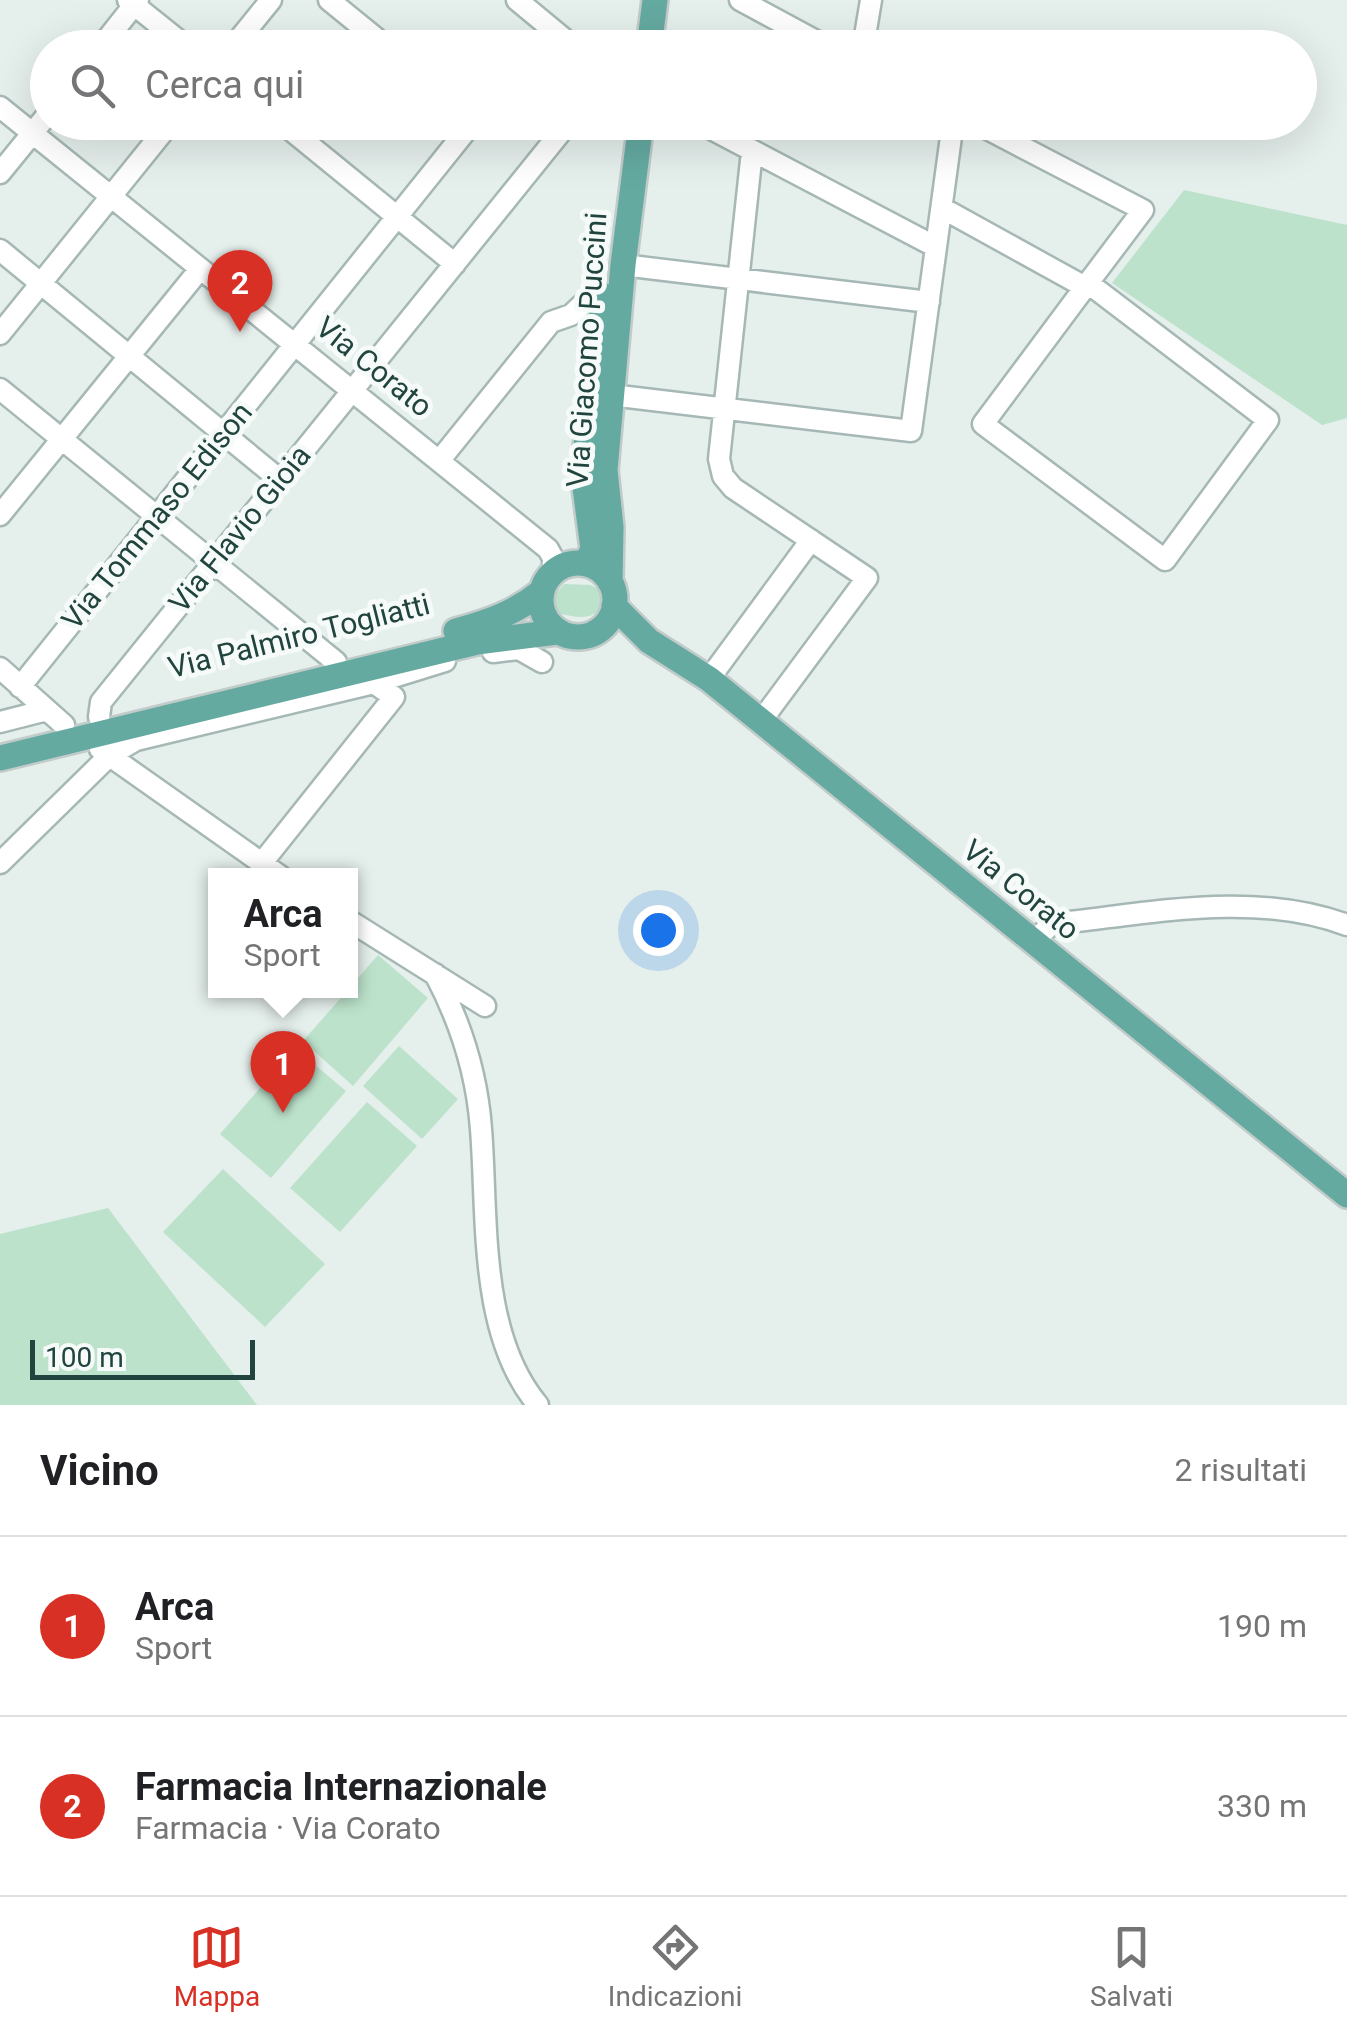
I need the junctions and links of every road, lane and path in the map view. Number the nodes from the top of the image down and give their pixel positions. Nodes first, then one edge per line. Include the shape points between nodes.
1 (271, 0) edge
2 (329, 0) edge
3 (517, 0) edge
4 (638, 0) edge
5 (655, 0) edge
6 (871, 0) edge
7 (133, 2) edge
8 (750, 3) edge
9 (551, 28) joint
10 (113, 30) edge
11 (166, 30) edge
12 (247, 30) edge
13 (366, 30) edge
14 (553, 30) edge
15 (635, 30) edge
16 (652, 30) edge
17 (797, 30) edge
18 (867, 30) edge
19 (0, 107) edge
20 (30, 131) edge
21 (30, 137) edge
22 (42, 140) edge
23 (157, 140) edge
24 (303, 140) edge
25 (458, 140) edge
26 (555, 140) edge
27 (622, 140) edge
28 (639, 140) edge
29 (733, 140) edge
30 (951, 140) edge
31 (1009, 140) edge
32 (752, 150) junction
33 (0, 173) edge
34 (111, 197) junction
35 (942, 208) junction
36 (397, 216) junction
37 (936, 247) junction
38 (0, 250) edge
39 (455, 264) junction
40 (623, 265) junction
41 (200, 269) junction
42 (737, 279) junction
43 (40, 284) junction
44 (1087, 285) junction
45 (603, 301) junction
46 (929, 302) junction
47 (0, 334) edge
48 (294, 345) junction
49 (130, 356) junction
50 (0, 389) edge
51 (353, 392) junction
52 (611, 395) junction
53 (722, 409) junction
54 (224, 432) junction
55 (62, 439) junction
56 (439, 461) junction
57 (280, 480) junction
58 (0, 515) edge
59 (156, 516) junction
60 (811, 540) junction
61 (213, 562) junction
62 (586, 564) junction
63 (547, 582) junction
64 (612, 594) junction
65 (558, 632) junction
66 (593, 634) junction
67 (649, 641) junction
68 (336, 662) junction
69 (542, 662) dead end
70 (0, 668) edge
71 (709, 678) junction
72 (374, 683) junction
73 (20, 686) junction
74 (99, 716) junction
75 (761, 721) junction
76 (0, 722) edge
77 (64, 724) junction
78 (0, 741) edge
79 (110, 756) junction
80 (0, 758) edge
81 (0, 863) edge
82 (261, 864) junction
83 (267, 868) edge
84 (358, 925) edge
85 (1347, 925) edge
86 (1034, 942) junction
87 (435, 974) junction
88 (486, 1006) dead end
89 (1347, 1195) edge
90 (538, 1405) edge

1 - 12 street
2 - 13 street
3 - 9 street
4 - 15 main road
5 - 16 main road
6 - 18 street
7 - 10 street
7 - 11 street
8 - 17 street
9 - 14 street
19 - 20 street, Via Corato
21 - 33 street
22 - 34 street, Via Corato
23 - 34 street
24 - 36 street
25 - 36 street, Via Tommaso Edison
26 - 39 street, Via Flavio Gioia
27 - 45 main road, Via Giacomo Puccini
28 - 40 main road, Via Giacomo Puccini
29 - 32 street
30 - 35 street
31 - 44 street via 1143,210
32 - 37 street
32 - 42 street
34 - 41 street, Via Corato
34 - 43 street
35 - 37 street
35 - 44 street
36 - 39 street
36 - 48 street, Via Tommaso Edison
37 - 46 street
38 - 43 street
39 - 51 street, Via Flavio Gioia
40 - 42 street
40 - 52 main road, Via Giacomo Puccini
41 - 48 street, Via Corato
41 - 49 street
42 - 46 street
42 - 53 street
43 - 47 street
43 - 49 street
44 - 44 street via 1268,420 1165,560 983,424
45 - 56 street via 588,299 551,322
45 - 62 main road, Via Giacomo Puccini via 583,472 593,550
46 - 53 street via 912,431
48 - 51 street, Via Corato
48 - 54 street, Via Tommaso Edison
49 - 54 street
49 - 55 street
50 - 55 street
51 - 56 street, Via Corato
51 - 57 street, Via Flavio Gioia
52 - 53 street
52 - 64 main road, Via Giacomo Puccini via 605,470
53 - 60 street via 723,476
54 - 57 street
54 - 59 street, Via Tommaso Edison
55 - 58 street
55 - 59 street
56 - 63 street, Via Corato via 548,549 553,558
57 - 61 street, Via Flavio Gioia
59 - 61 street
59 - 73 street, Via Tommaso Edison
60 - 71 street
60 - 75 street via 867,578
61 - 68 street
61 - 74 street, Via Flavio Gioia via 100,702
62 - 63 main road via 570,564
62 - 64 main road, Via Corato via 604,574
63 - 65 main road, Via Corato via 543,614
63 - 68 main road, Via Palmiro Togliatti via 520,609 494,620
64 - 66 main road via 610,618
64 - 67 main road, Via Corato
65 - 66 main road, Via Corato
65 - 77 main road, Via Palmiro Togliatti via 477,642 301,687
66 - 67 main road, Via Corato
67 - 71 main road, Via Corato
68 - 74 main road, Via Palmiro Togliatti
69 - 72 street via 519,649 465,655
70 - 73 street
71 - 75 main road, Via Corato
72 - 79 street via 136,740
72 - 82 street via 394,697
73 - 77 street
74 - 77 main road, Via Palmiro Togliatti
75 - 86 main road, Via Corato
76 - 77 street
77 - 78 main road, Via Palmiro Togliatti
77 - 79 street
77 - 80 main road, Via Palmiro Togliatti
79 - 81 street
79 - 82 street
82 - 83 street
84 - 87 street
85 - 86 street via 1298,910 1201,908 1050,924
86 - 89 main road, Via Corato
87 - 88 street
87 - 90 street via 472,1069 494,1297 505,1342

